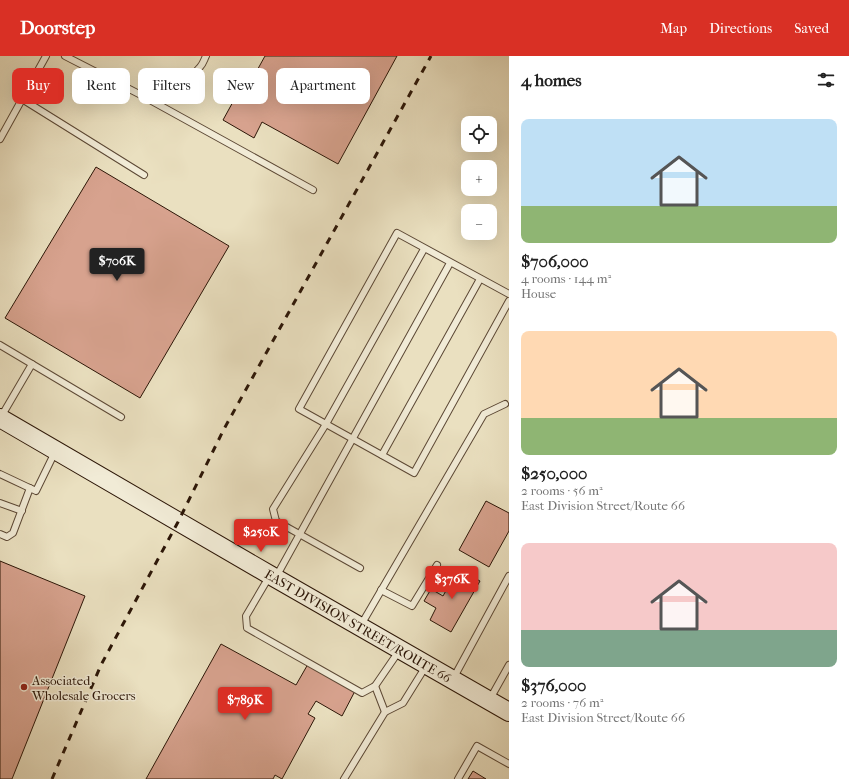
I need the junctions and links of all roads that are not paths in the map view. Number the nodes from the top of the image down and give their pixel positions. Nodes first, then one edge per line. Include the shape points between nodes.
1 (46, 56) edge
2 (65, 56) edge
3 (206, 56) edge
4 (39, 68) edge
5 (200, 68) edge
6 (138, 93) edge
7 (19, 104) edge
8 (30, 104) edge
9 (157, 104) edge
10 (0, 139) edge
11 (144, 174) dead end
12 (313, 190) dead end
13 (424, 249) junction
14 (450, 263) junction
15 (480, 279) junction
16 (509, 294) edge
17 (509, 301) edge
18 (0, 345) edge
19 (32, 364) junction
20 (505, 404) dead end
21 (121, 417) dead end
22 (0, 418) edge
23 (326, 424) junction
24 (352, 439) junction
25 (56, 451) junction
26 (382, 456) junction
27 (0, 474) edge
28 (30, 488) junction
29 (0, 502) edge
30 (22, 511) junction
31 (0, 534) edge
32 (300, 534) junction
33 (437, 565) dead end
34 (360, 568) dead end
35 (509, 576) edge
36 (272, 577) junction
37 (382, 590) junction
38 (360, 627) junction
39 (399, 650) junction
40 (426, 665) junction
41 (509, 666) edge
42 (453, 680) junction
43 (375, 686) junction
44 (489, 700) junction
45 (385, 712) junction
46 (509, 712) edge
47 (509, 764) edge
48 (344, 779) edge
49 (458, 779) edge

1 - 4 lane
2 - 6 lane
3 - 5 lane
7 - 10 lane
8 - 11 lane
9 - 12 lane
13 - 14 lane
13 - 23 lane
13 - 23 lane via 397,233 393,240 299,409
14 - 15 lane
14 - 24 lane
15 - 16 lane
15 - 26 lane
17 - 26 lane via 414,473
18 - 19 lane
19 - 21 lane
19 - 22 lane
20 - 37 lane via 484,414
22 - 25 main road, EAST DIVISION STREET/ROUTE 66
23 - 24 lane
23 - 32 lane via 273,509 276,521
24 - 26 lane
24 - 32 lane
25 - 28 lane via 36,492
25 - 36 main road, EAST DIVISION STREET/ROUTE 66
27 - 28 lane
28 - 30 lane
29 - 30 lane
30 - 31 lane via 13,533 7,537
32 - 34 lane
32 - 36 lane
33 - 37 lane via 412,606
35 - 42 lane
36 - 38 main road, EAST DIVISION STREET/ROUTE 66
36 - 43 lane via 246,616 247,628 362,693
37 - 38 lane
38 - 39 main road, EAST DIVISION STREET/ROUTE 66
39 - 40 main road, EAST DIVISION STREET/ROUTE 66
39 - 43 lane
40 - 42 main road, EAST DIVISION STREET/ROUTE 66
40 - 45 lane via 403,703
41 - 44 lane
42 - 44 main road, EAST DIVISION STREET/ROUTE 66
43 - 45 lane
44 - 46 main road, EAST DIVISION STREET/ROUTE 66
45 - 48 lane
47 - 49 lane via 478,746

